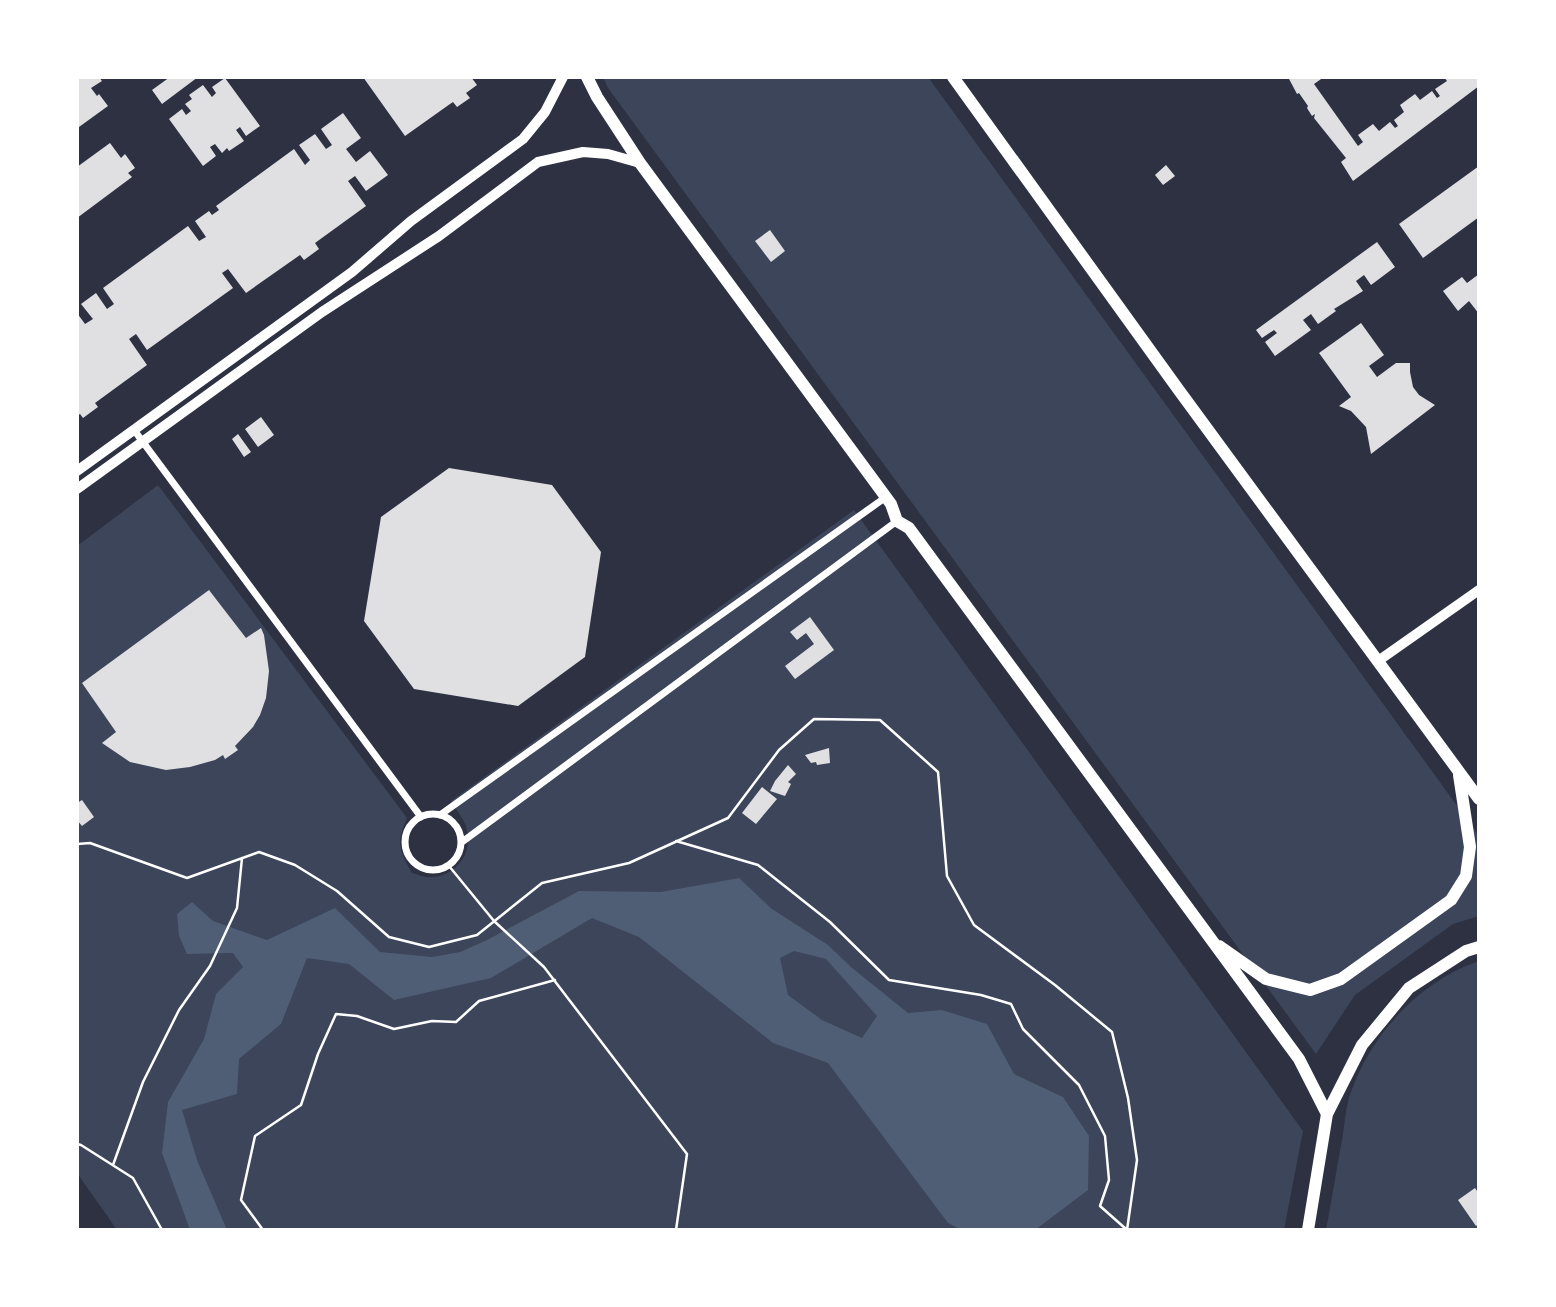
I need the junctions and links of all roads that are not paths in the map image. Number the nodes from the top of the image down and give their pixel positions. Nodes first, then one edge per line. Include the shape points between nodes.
1 (563, 77) edge
2 (587, 77) edge
3 (953, 77) edge
4 (640, 163) junction
5 (134, 430) junction
6 (142, 442) junction
7 (77, 471) edge
8 (77, 489) edge
9 (886, 497) junction
10 (897, 521) junction
11 (1479, 590) edge
12 (1378, 661) junction
13 (1458, 770) junction
14 (1479, 799) edge
15 (440, 815) junction
16 (422, 817) junction
17 (462, 842) junction
18 (1210, 940) junction
19 (1479, 947) edge
20 (1327, 1114) junction
21 (1308, 1230) edge

1 - 5 street via 545,112 523,139 411,221 352,272
2 - 4 main road
3 - 12 main road
4 - 6 street via 583,152 538,162
4 - 9 main road
5 - 6 street
5 - 7 street
6 - 8 street
6 - 16 street
9 - 10 main road
9 - 15 street
10 - 17 street
10 - 18 main road via 909,528
11 - 12 street
12 - 13 main road
13 - 14 main road
13 - 18 main road via 1470,847 1466,876 1451,900 1341,979 1310,990 1266,979
15 - 16 street
15 - 17 street via 456,825
16 - 17 street via 405,839 415,864 432,871 449,866
18 - 20 main road via 1299,1059
19 - 20 main road via 1409,988 1362,1045
20 - 21 main road

